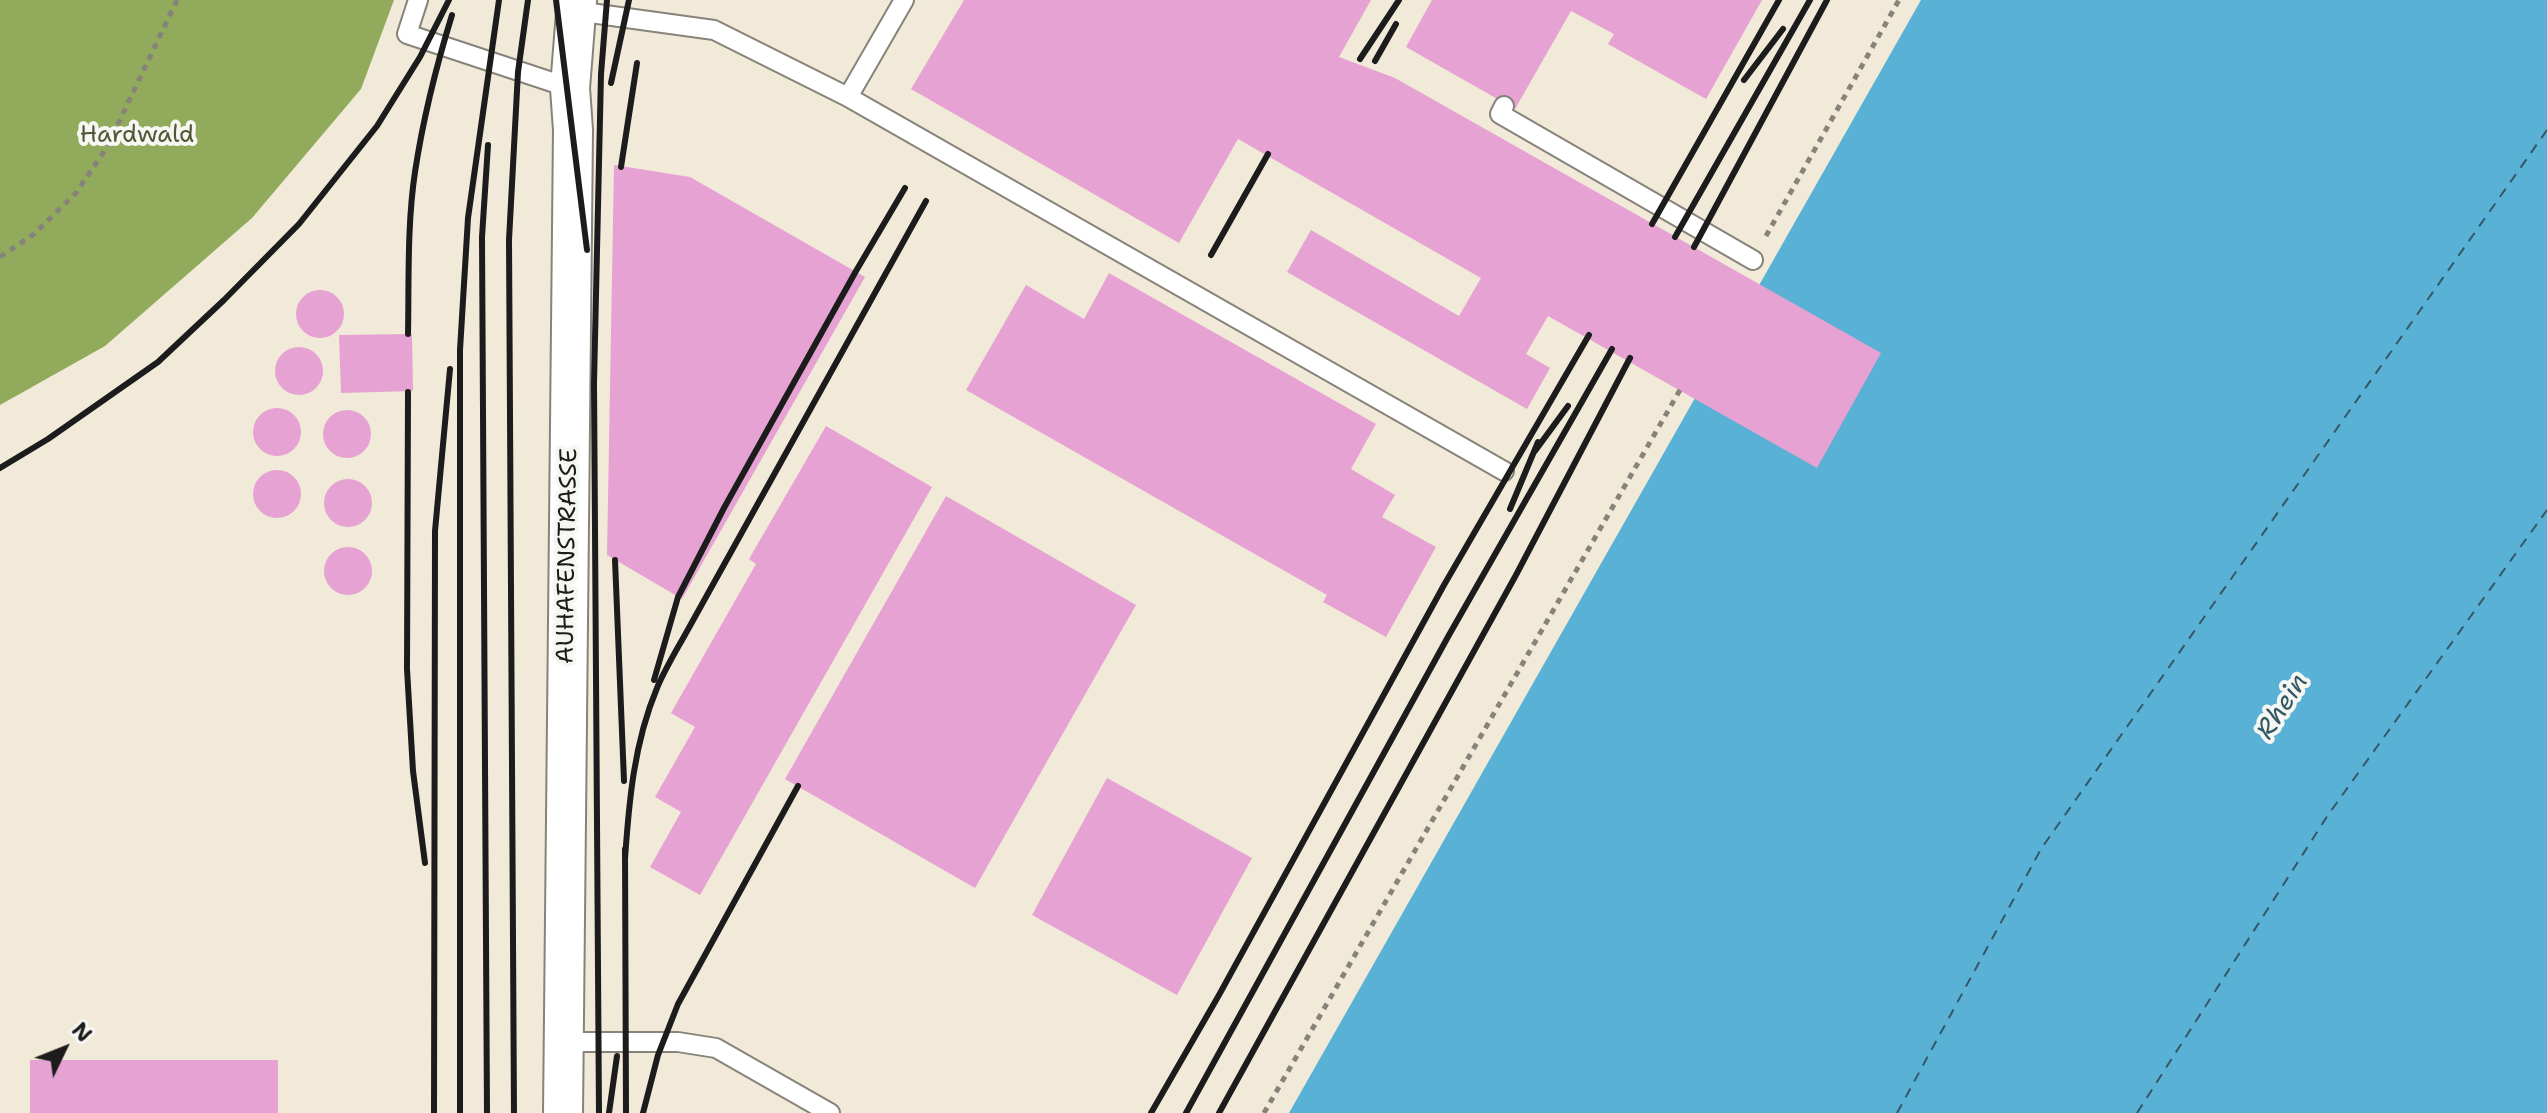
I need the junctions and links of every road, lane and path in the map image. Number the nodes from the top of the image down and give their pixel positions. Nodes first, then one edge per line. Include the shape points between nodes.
1 (177, 0) edge
2 (418, 0) edge
3 (904, 0) edge
4 (1899, 0) edge
5 (577, 5) edge
6 (570, 88) junction
7 (848, 97) junction
8 (1504, 106) dead end
9 (0, 257) edge
10 (1753, 260) joint
11 (1680, 390) dead end
12 (1504, 471) dead end
13 (562, 1042) junction
14 (563, 1113) edge
15 (830, 1113) edge
16 (1264, 1113) edge

1 - 9 path via 107,147 76,193 34,234
2 - 6 lane via 407,34
3 - 7 lane
4 - 10 path
5 - 6 street, AUHAFENSTRASSE
5 - 7 lane via 714,30
6 - 13 street, AUHAFENSTRASSE
7 - 12 lane
8 - 10 lane via 1500,114
11 - 16 path
13 - 14 street, AUHAFENSTRASSE
13 - 15 lane via 678,1042 716,1048

